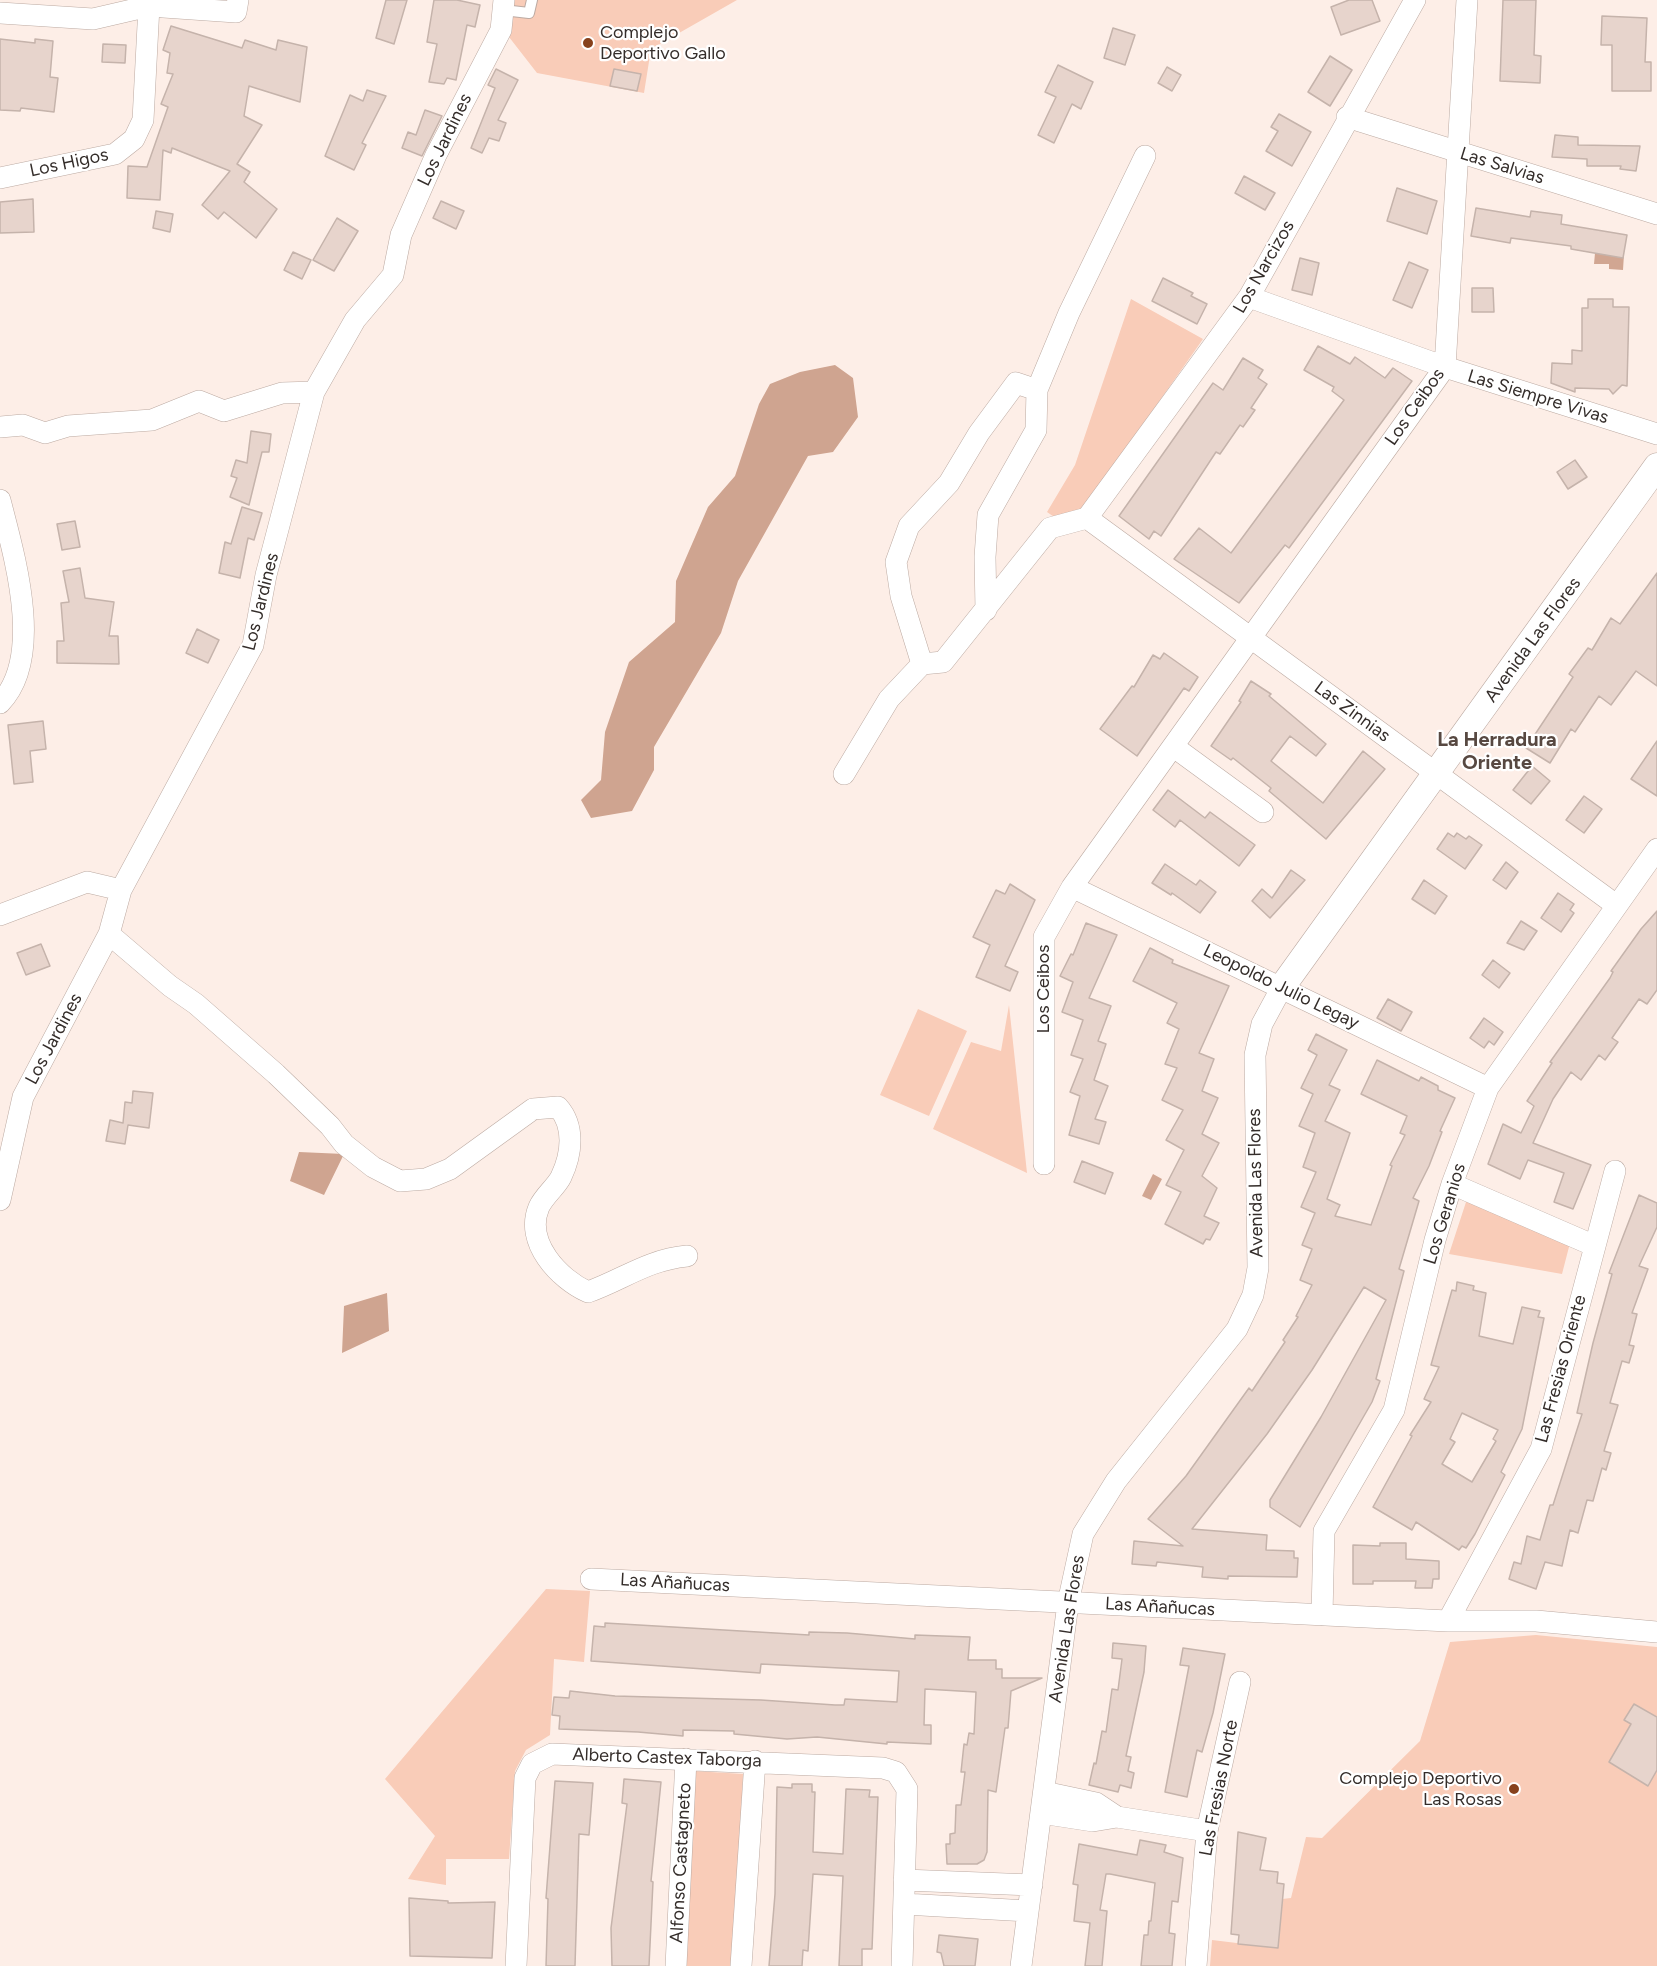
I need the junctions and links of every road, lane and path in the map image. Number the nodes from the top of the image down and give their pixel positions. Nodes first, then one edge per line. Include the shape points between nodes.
1 (532, 0) edge
2 (1415, 0) edge
3 (1467, 0) edge
4 (147, 3) edge
5 (503, 5) edge
6 (237, 6) edge
7 (0, 13) edge
8 (1347, 117) junction
9 (1458, 152) junction
10 (1145, 156) dead end
11 (0, 178) edge
12 (1657, 214) edge
13 (1250, 297) junction
14 (1444, 367) junction
15 (1037, 390) junction
16 (314, 393) junction
17 (0, 427) edge
18 (1657, 434) edge
19 (1657, 466) edge
20 (0, 500) edge
21 (1087, 518) junction
22 (986, 610) junction
23 (1250, 637) junction
24 (922, 664) junction
25 (0, 703) edge
26 (1174, 747) junction
27 (844, 774) dead end
28 (1437, 774) junction
29 (1263, 812) dead end
30 (1657, 849) edge
31 (1072, 887) junction
32 (121, 890) junction
33 (1616, 905) junction
34 (0, 915) edge
35 (109, 934) junction
36 (1282, 987) junction
37 (1488, 1088) junction
38 (6, 1147) edge
39 (1044, 1164) dead end
40 (1615, 1170) dead end
41 (1452, 1184) junction
42 (0, 1200) edge
43 (1594, 1246) junction
44 (687, 1256) dead end
45 (591, 1579) dead end
46 (1068, 1603) junction
47 (1322, 1615) junction
48 (1448, 1621) junction
49 (1657, 1632) edge
50 (1240, 1682) dead end
51 (686, 1759) junction
52 (755, 1761) junction
53 (1044, 1792) junction
54 (1041, 1813) junction
55 (1117, 1817) junction
56 (1206, 1831) junction
57 (904, 1880) junction
58 (1032, 1885) junction
59 (904, 1904) junction
60 (1028, 1911) junction
61 (516, 1966) edge
62 (676, 1966) edge
63 (741, 1966) edge
64 (902, 1966) edge
65 (1021, 1966) edge
66 (1196, 1966) edge

1 - 5 lane via 529,13
2 - 8 street, Los Narcizos
3 - 9 street, Los Ceibos
4 - 6 street
4 - 7 street via 93,19
4 - 11 street, Los Higos via 143,120 129,145 115,154
5 - 16 street, Los Jardines via 501,30 436,155 401,235 393,275 355,320
8 - 9 street, Las Salvias
8 - 13 street, Los Narcizos
9 - 12 street, Las Salvias
9 - 14 street, Los Ceibos
10 - 15 street
13 - 14 street, Las Siempre Vivas
13 - 21 street, Los Narcizos
14 - 18 street, Las Siempre Vivas
14 - 23 street, Los Ceibos
15 - 22 street via 1036,430 988,515
15 - 24 street via 1016,383 949,483 909,526 896,562 901,596
16 - 17 street via 282,393 224,411 199,401 152,420 68,426 45,433 23,425
16 - 32 street, Los Jardines via 266,575 253,645
19 - 28 street, Avenida Las Flores
20 - 25 street via 14,553 24,643 18,675
21 - 22 street via 1050,528
21 - 23 street, Las Zinnias
22 - 24 street via 943,662
23 - 26 street, Los Ceibos
23 - 28 street, Las Zinnias
24 - 27 street via 889,699
26 - 29 street
26 - 31 street, Los Ceibos
28 - 33 street, Las Zinnias
28 - 36 street, Avenida Las Flores
30 - 33 street, Los Geranios
31 - 36 street, Leopoldo Julio Legay
31 - 39 street, Los Ceibos via 1044,937
32 - 34 street via 87,882
32 - 35 street, Los Jardines
33 - 37 street, Los Geranios
35 - 38 street, Los Jardines via 23,1097
35 - 44 street via 276,1074 344,1144 373,1167 400,1181 426,1179 450,1169 532,1109 558,1107 569,1119 569,1144 561,1176 539,1207 536,1230 543,1253 570,1284 588,1292 663,1258
36 - 37 street, Leopoldo Julio Legay
36 - 46 street, Avenida Las Flores via 1262,1024 1254,1055 1258,1268 1253,1295 1237,1329 1098,1507 1083,1534
37 - 41 street, Los Geranios
38 - 42 street, Los Jardines
40 - 43 street, Las Fresias Oriente
41 - 43 street
41 - 47 street, Los Geranios via 1394,1410 1324,1531
43 - 48 street, Las Fresias Oriente via 1540,1449
45 - 46 street, Las Añañucas
46 - 47 street, Las Añañucas
46 - 53 street, Avenida Las Flores
47 - 48 street, Las Añañucas
48 - 49 street, Las Añañucas via 1536,1621
50 - 56 street, Las Fresias Norte
51 - 52 street, Alberto Castex Taborga
51 - 61 street, Alberto Castex Taborga via 552,1754 532,1764 525,1778
51 - 62 street, Alfonso Castagneto
52 - 57 street, Alberto Castex Taborga via 896,1772 907,1789
52 - 63 street
53 - 54 street, Avenida Las Flores
53 - 55 street via 1096,1803
54 - 55 street via 1093,1821
54 - 58 street, Avenida Las Flores
55 - 56 street
56 - 66 street, Las Fresias Norte
57 - 58 street
57 - 59 street, Alberto Castex Taborga
58 - 60 street, Avenida Las Flores
59 - 60 street
59 - 64 street, Alberto Castex Taborga
60 - 65 street, Avenida Las Flores

